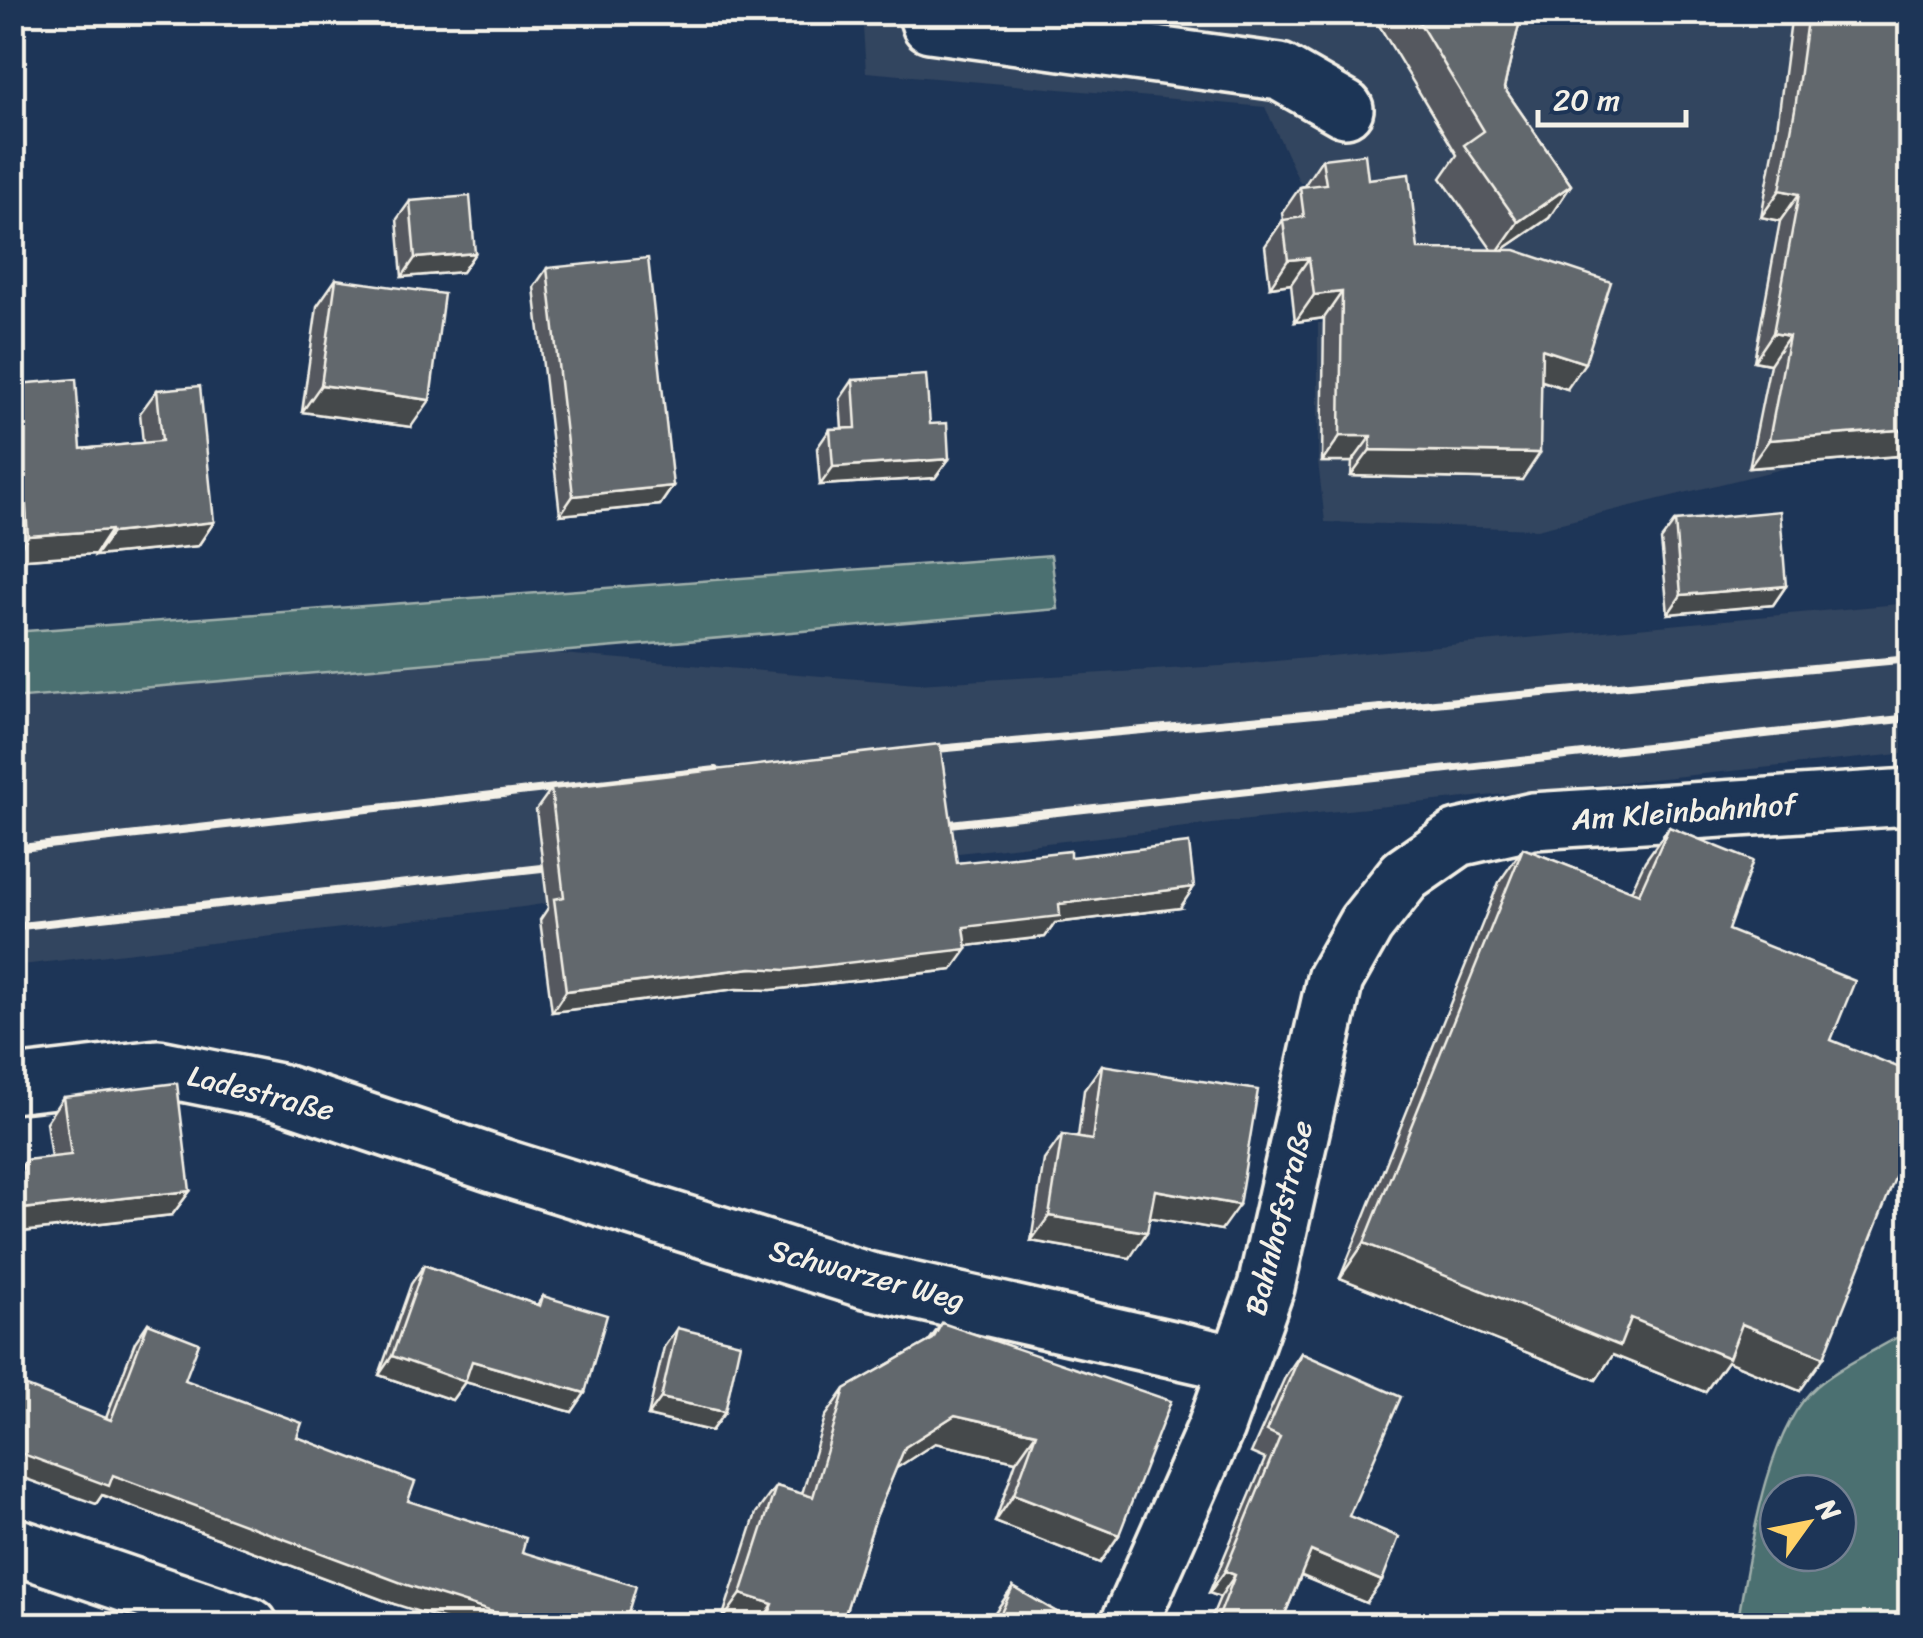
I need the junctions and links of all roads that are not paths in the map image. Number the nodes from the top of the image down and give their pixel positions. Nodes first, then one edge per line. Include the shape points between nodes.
1 (926, 12) edge
2 (1346, 109) dead end
3 (1910, 797) edge
4 (1458, 838) joint
5 (12, 1085) edge
6 (502, 1167) joint
7 (1238, 1364) junction
8 (12, 1545) edge
9 (250, 1626) edge
10 (1128, 1626) edge

1 - 2 street via 930,24 1280,72
3 - 4 street, Am Kleinbahnhof via 1533,822
4 - 7 street, Bahnhofstraße via 1404,875 1335,979 1266,1286
5 - 6 street, Ladestraße via 158,1068 280,1092
6 - 7 street, Schwarzer Weg via 866,1280
7 - 10 street, Bahnhofstraße
8 - 9 street

